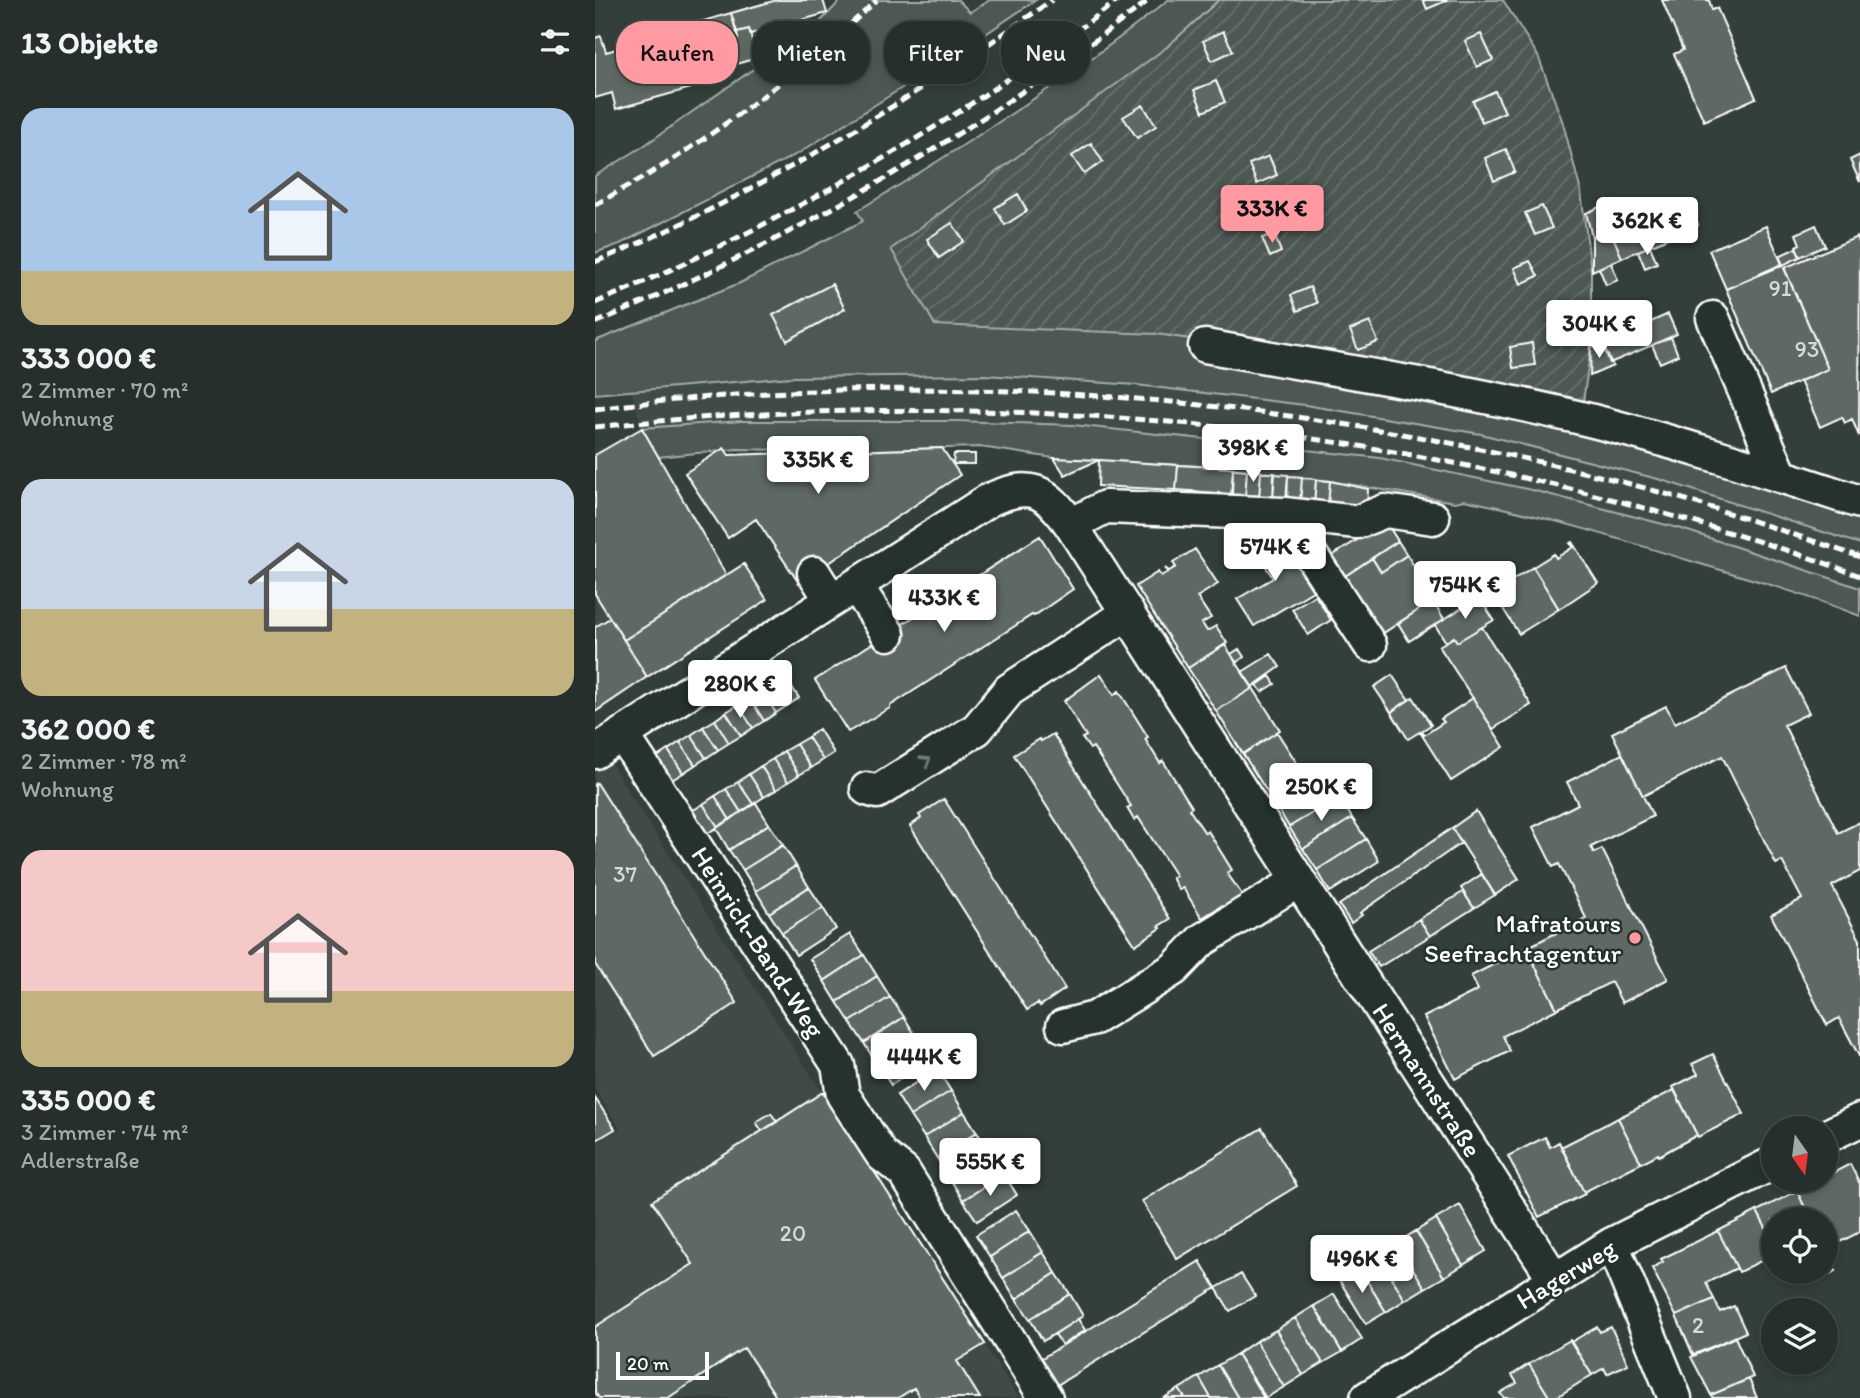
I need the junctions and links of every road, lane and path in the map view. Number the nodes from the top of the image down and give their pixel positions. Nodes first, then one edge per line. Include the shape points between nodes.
1 (1713, 318) dead end
2 (1205, 346) dead end
3 (1781, 477) junction
4 (1860, 502) edge
5 (1285, 514) junction
6 (1433, 518) dead end
7 (1071, 525) junction
8 (814, 573) dead end
9 (843, 593) junction
10 (1128, 613) junction
11 (887, 634) dead end
12 (1370, 645) dead end
13 (622, 734) junction
14 (595, 752) edge
15 (867, 789) dead end
16 (1298, 881) junction
17 (1063, 1026) dead end
18 (1860, 1120) edge
19 (1838, 1131) edge
20 (1761, 1169) edge
21 (1612, 1244) junction
22 (1555, 1280) junction
23 (1045, 1398) edge
24 (1367, 1398) edge
25 (1675, 1398) edge

1 - 3 street
2 - 3 street via 1580,418
3 - 4 street
5 - 6 street via 1357,522 1385,510
5 - 7 street via 1105,507
5 - 12 street
7 - 9 street, Hermannstraße via 1044,494 1025,489 1006,493
7 - 10 street, Hermannstraße
8 - 9 street
9 - 11 street
9 - 13 street
15 -> 10 street via 877,792 977,729 1009,690
10 - 16 street, Hermannstraße
13 - 14 street
13 - 23 street, Heinrich-Band-Weg via 838,1065 843,1095 882,1155 904,1172
16 - 17 street via 1202,940 1174,968 1094,1018
16 - 22 street, Hermannstraße
18 - 19 street
20 - 21 street, Hagerweg
21 - 22 street, Hagerweg
21 - 25 street
22 - 24 street, Hagerweg

